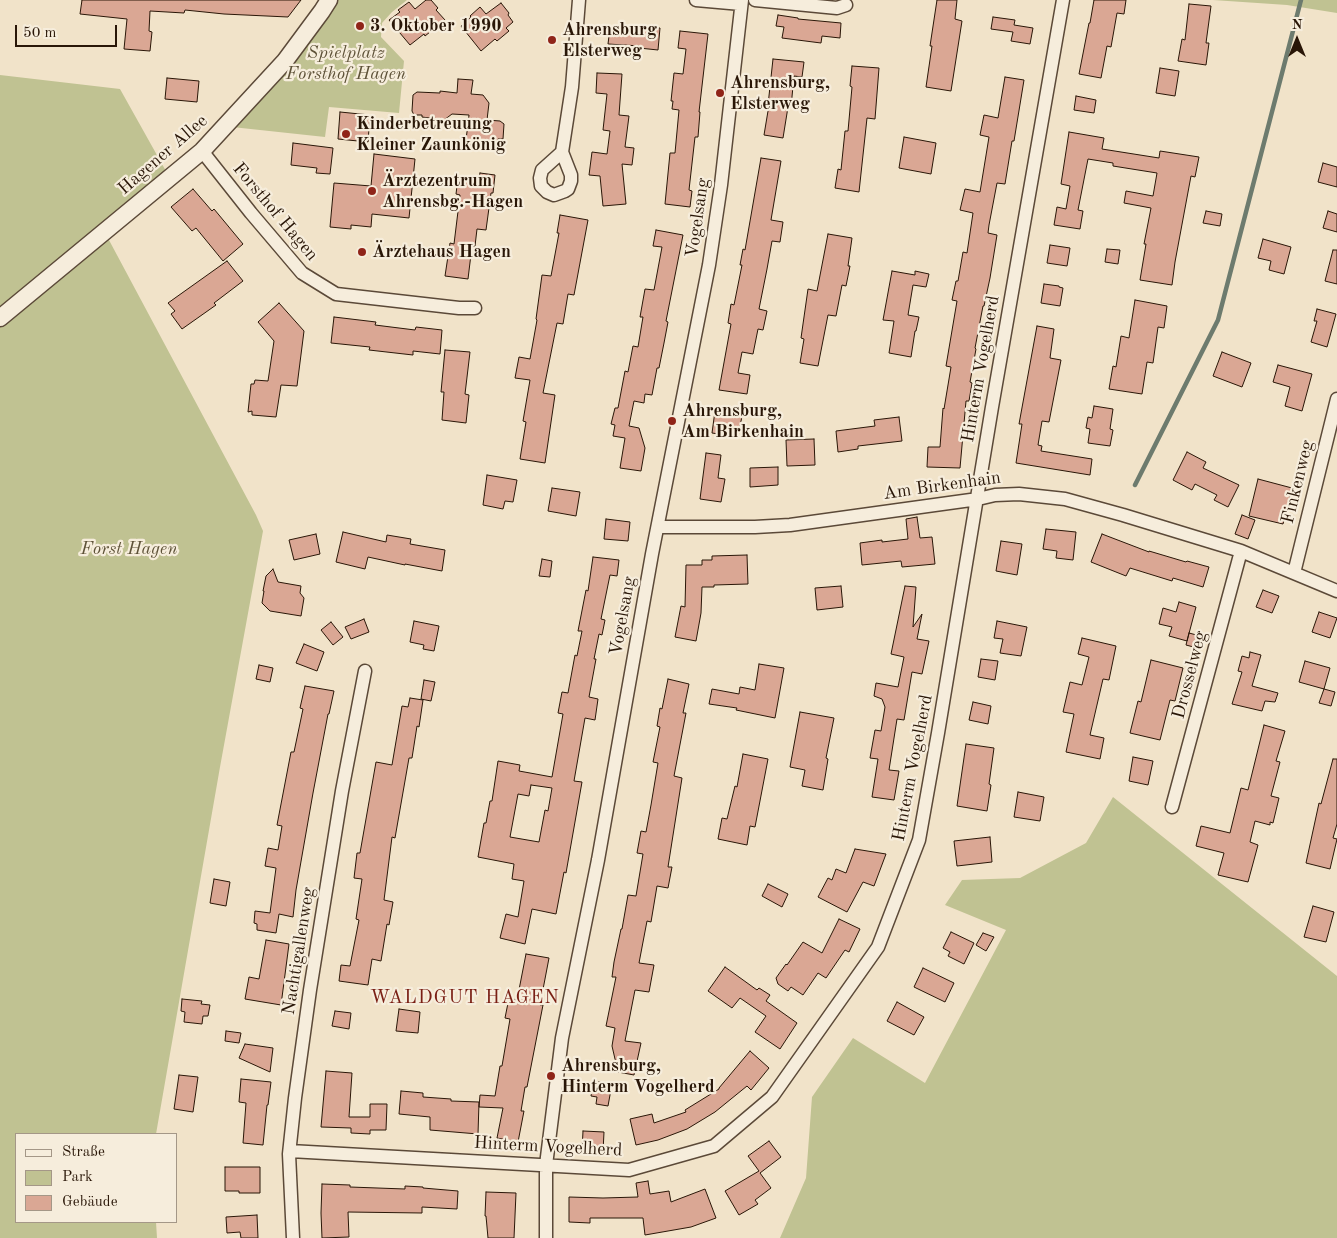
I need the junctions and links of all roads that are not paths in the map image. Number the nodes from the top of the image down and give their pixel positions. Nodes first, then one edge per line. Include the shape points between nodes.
1 (329, 0) edge
2 (579, 0) edge
3 (696, 0) edge
4 (755, 0) edge
5 (1063, 0) edge
6 (742, 2) edge
7 (846, 5) dead end
8 (202, 151) junction
9 (562, 152) dead end
10 (475, 308) dead end
11 (0, 318) edge
12 (1337, 399) edge
13 (978, 499) junction
14 (658, 528) junction
15 (1241, 551) junction
16 (1294, 573) junction
17 (1337, 591) edge
18 (365, 671) dead end
19 (1172, 807) dead end
20 (290, 1151) junction
21 (546, 1165) junction
22 (293, 1238) edge
23 (546, 1238) edge

1 - 8 street, Hagener Allee via 285,60
2 - 9 street
3 - 6 street
4 - 7 street via 837,8
5 - 13 street, Hinterm Vogelherd
6 - 14 street, Vogelsang via 709,265
8 - 10 street, Forsthof Hagen via 302,273 336,294
8 - 11 street, Hagener Allee
12 - 16 street, Finkenweg
13 - 14 street, Am Birkenhain via 790,525
13 - 15 street, Am Birkenhain via 995,494 1019,494 1065,499
13 - 21 street, Hinterm Vogelherd via 919,840 878,947 772,1097 714,1146 628,1170
14 - 21 street, Vogelsang via 562,1038
15 - 16 street, Am Birkenhain
15 - 19 street, Drosselweg
16 - 17 street, Am Birkenhain
18 - 20 street, Nachtigallenweg via 310,990
20 - 21 street, Hinterm Vogelherd
20 - 22 street, Nachtigallenweg
21 - 23 street, Vogelsang

